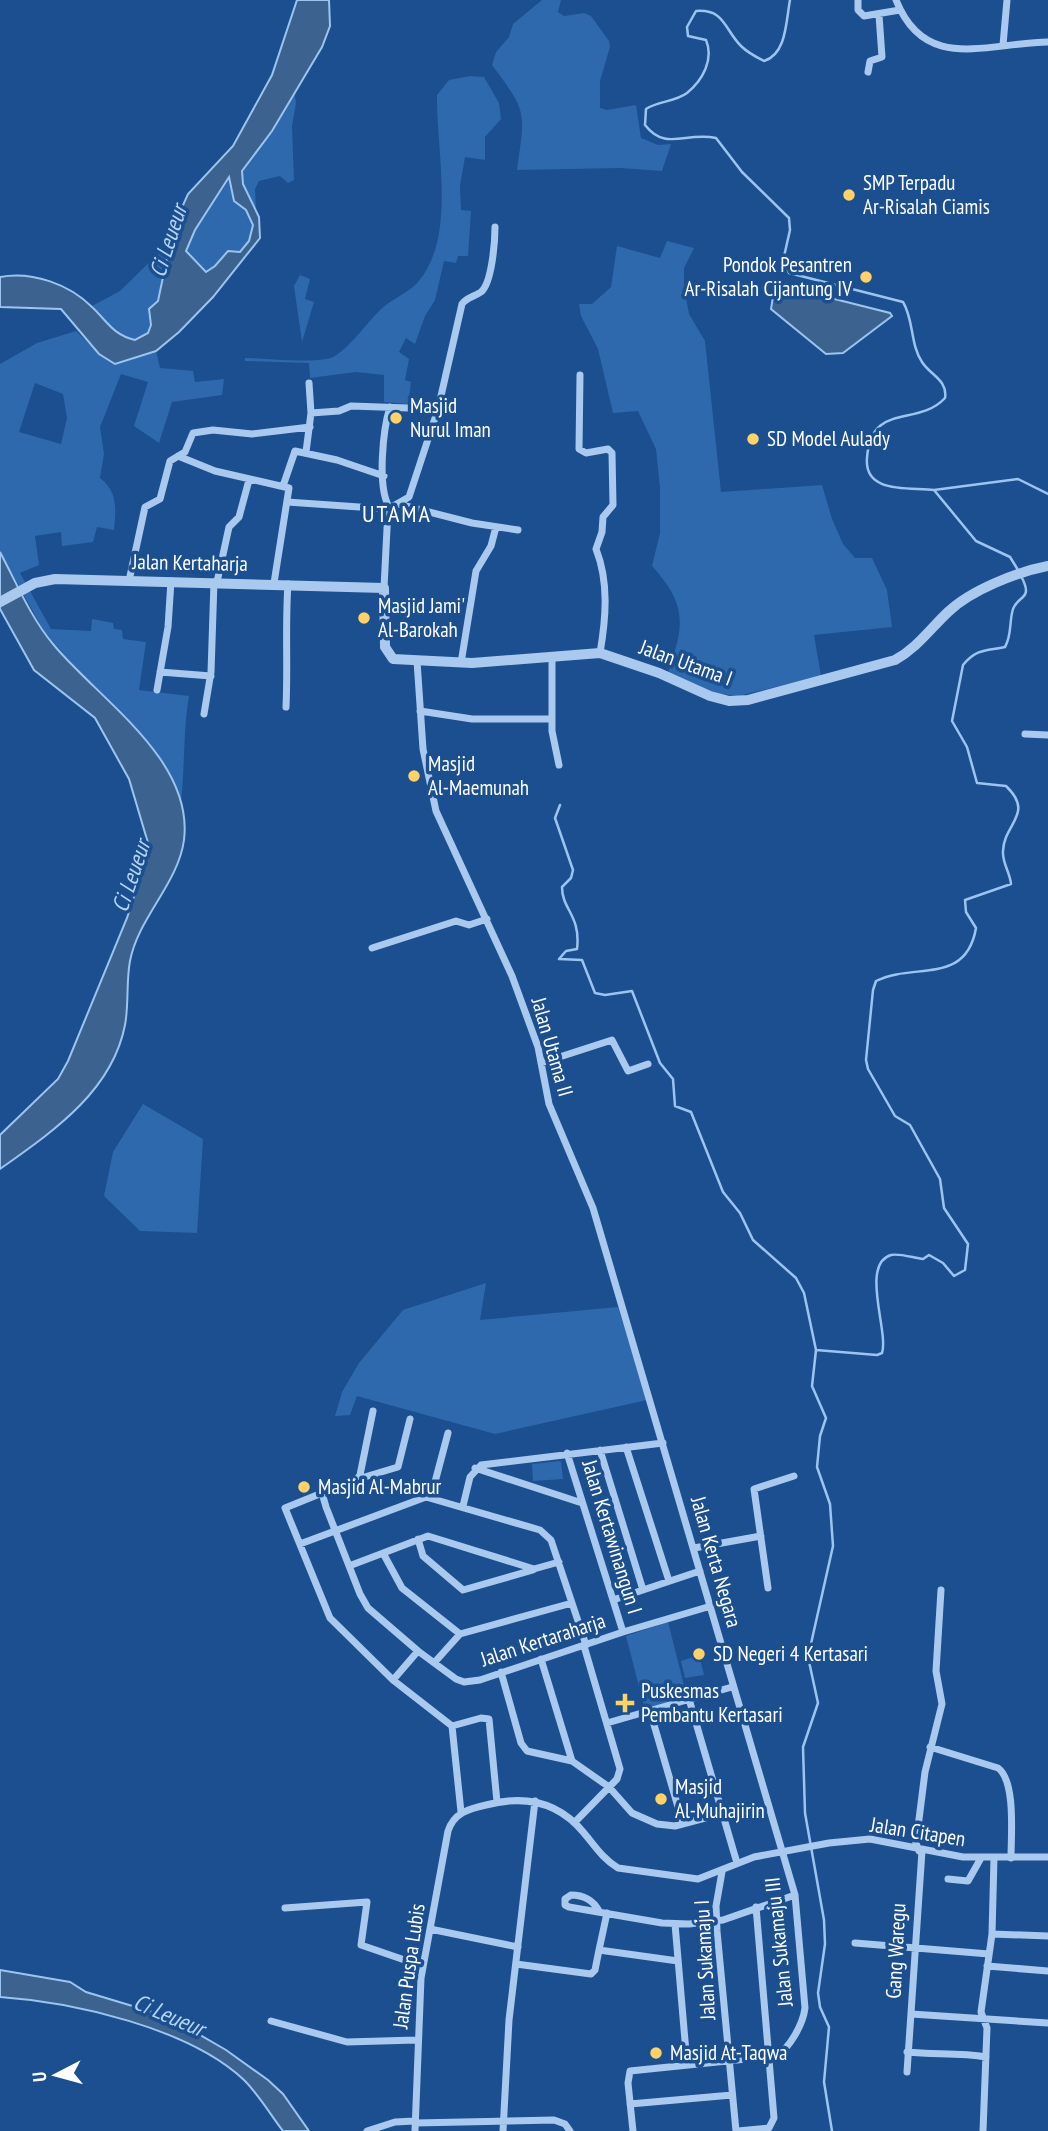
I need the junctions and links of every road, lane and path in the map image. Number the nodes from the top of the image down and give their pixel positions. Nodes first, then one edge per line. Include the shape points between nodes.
1 (858, 0) edge
2 (896, 0) edge
3 (1007, 0) edge
4 (900, 10) junction
5 (879, 16) junction
6 (1048, 42) edge
7 (1003, 45) junction
8 (868, 72) dead end
9 (495, 227) dead end
10 (580, 375) dead end
11 (309, 383) dead end
12 (390, 407) junction
13 (438, 409) junction
14 (311, 413) junction
15 (310, 427) junction
16 (306, 452) junction
17 (178, 456) junction
18 (384, 476) junction
19 (249, 480) junction
20 (283, 486) junction
21 (287, 502) junction
22 (398, 504) junction
23 (388, 508) junction
24 (496, 527) junction
25 (518, 530) dead end
26 (1048, 566) edge
27 (129, 581) junction
28 (171, 581) junction
29 (215, 582) junction
30 (274, 583) junction
31 (288, 584) junction
32 (384, 588) junction
33 (0, 602) edge
34 (600, 653) junction
35 (552, 656) junction
36 (417, 661) junction
37 (461, 663) junction
38 (160, 672) junction
39 (211, 676) junction
40 (157, 690) dead end
41 (286, 707) dead end
42 (420, 711) junction
43 (204, 714) dead end
44 (552, 719) junction
45 (1025, 734) dead end
46 (1048, 735) edge
47 (559, 765) dead end
48 (485, 919) junction
49 (372, 947) dead end
50 (541, 1063) junction
51 (648, 1064) dead end
52 (373, 1411) dead end
53 (410, 1419) dead end
54 (448, 1433) dead end
55 (663, 1443) junction
56 (626, 1447) junction
57 (600, 1450) junction
58 (567, 1453) junction
59 (475, 1468) junction
60 (794, 1476) dead end
61 (357, 1479) junction
62 (322, 1493) junction
63 (430, 1497) junction
64 (582, 1503) junction
65 (463, 1506) junction
66 (335, 1530) junction
67 (761, 1536) junction
68 (418, 1539) junction
69 (300, 1544) junction
70 (694, 1548) junction
71 (383, 1553) junction
72 (559, 1562) junction
73 (349, 1566) junction
74 (534, 1569) junction
75 (700, 1571) junction
76 (669, 1581) junction
77 (768, 1588) dead end
78 (643, 1590) junction
79 (942, 1590) dead end
80 (613, 1600) junction
81 (572, 1603) junction
82 (711, 1606) junction
83 (623, 1632) junction
84 (460, 1634) junction
85 (585, 1645) junction
86 (418, 1651) junction
87 (541, 1659) junction
88 (434, 1663) junction
89 (501, 1672) junction
90 (393, 1680) junction
91 (732, 1687) junction
92 (690, 1699) junction
93 (650, 1711) junction
94 (607, 1723) junction
95 (452, 1726) junction
96 (930, 1747) junction
97 (572, 1761) junction
98 (609, 1787) junction
99 (535, 1801) junction
100 (498, 1802) junction
101 (461, 1812) junction
102 (724, 1813) junction
103 (575, 1822) junction
104 (683, 1825) junction
105 (784, 1851) junction
106 (920, 1851) junction
107 (1048, 1857) edge
108 (981, 1858) junction
109 (994, 1858) junction
110 (1011, 1858) junction
111 (737, 1863) junction
112 (722, 1872) junction
113 (947, 1879) dead end
114 (796, 1895) junction
115 (756, 1907) junction
116 (285, 1908) dead end
117 (716, 1922) junction
118 (675, 1924) junction
119 (430, 1929) junction
120 (992, 1934) junction
121 (1048, 1936) edge
122 (855, 1943) dead end
123 (518, 1947) junction
124 (915, 1947) junction
125 (599, 1950) junction
126 (989, 1954) junction
127 (678, 1961) junction
128 (516, 1964) junction
129 (422, 1966) junction
130 (987, 1966) junction
131 (1048, 1971) edge
132 (911, 2014) junction
133 (982, 2016) junction
134 (271, 2021) dead end
135 (1048, 2023) edge
136 (416, 2040) junction
137 (907, 2052) junction
138 (986, 2056) junction
139 (769, 2057) junction
140 (729, 2060) junction
141 (687, 2064) junction
142 (907, 2072) dead end
143 (732, 2095) junction
144 (630, 2104) junction
145 (504, 2120) junction
146 (415, 2125) edge
147 (749, 2130) edge
148 (367, 2131) edge
149 (503, 2131) edge
150 (570, 2131) edge
151 (634, 2131) edge
152 (737, 2131) edge
153 (983, 2131) edge

1 - 5 street via 860,14
2 - 4 street
3 - 7 street
4 - 5 street
4 - 7 street via 908,25 938,47
5 - 8 street via 882,57 870,61
6 - 7 street
9 - 13 street via 485,286 460,309
10 - 34 street via 579,449 612,453 613,505 603,517 596,549 603,564 606,610
11 - 14 street
12 - 13 street
12 - 14 street via 351,405
12 - 18 street via 384,429
13 - 22 street via 409,497
14 - 15 street
15 - 16 street
15 - 17 street via 248,434 213,429 195,432
16 - 18 street
16 - 20 street via 292,452
17 - 19 street via 195,466
17 - 27 street via 169,463 160,499 145,507
18 - 23 street
19 - 20 street
19 - 29 street via 239,517 229,527
20 - 21 street via 290,488
21 - 23 street
21 - 30 street
22 - 23 street
22 - 24 street
23 - 32 street
24 - 25 street
24 - 37 street via 474,578
26 - 34 street, Jalan Utama I via 956,605 914,648 895,660 748,699 710,696
27 - 28 street, Jalan Kertaharja
27 - 33 street, Jalan Kertaharja via 55,579 35,583
28 - 29 street, Jalan Kertaharja
28 - 38 street
29 - 30 street, Jalan Kertaharja
29 - 39 street
30 - 31 street, Jalan Kertaharja
31 - 32 street, Jalan Kertaharja
31 - 41 street
32 - 36 street, Jalan Utama I via 386,651 393,659
34 - 35 street, Jalan Utama I
35 - 37 street, Jalan Utama I
35 - 44 street
36 - 37 street, Jalan Utama I
36 - 42 street, Jalan Utama II
38 - 39 street
38 - 40 street
39 - 43 street
42 - 44 street via 472,719
42 - 48 street, Jalan Utama II via 424,759 436,811
44 - 47 street
45 - 46 street
48 - 49 street via 471,925 456,921
48 - 50 street, Jalan Utama II via 532,1029
50 - 51 street via 612,1040 628,1071
50 - 55 street, Jalan Utama II via 549,1104 593,1208
52 - 61 street via 363,1469
53 - 61 street via 398,1467
54 - 63 street
55 - 56 street
55 - 70 street, Jalan Kerta Negara
56 - 57 street
56 - 76 street
57 - 58 street
57 - 78 street
58 - 59 street
58 - 64 street, Jalan Kertawinangun I
59 - 64 street
59 - 65 street
60 - 67 street via 754,1489
61 - 62 street
62 - 66 street, Jalan Kertaraharja
62 - 69 street via 286,1506
63 - 65 street
63 - 66 street
64 - 80 street, Jalan Kertawinangun I
65 - 72 street via 545,1532
66 - 69 street
66 - 73 street, Jalan Kertaraharja
67 - 70 street
67 - 77 street
68 - 71 street
68 - 74 street via 443,1539
68 - 74 street via 423,1556 463,1590
69 - 90 street via 330,1618
70 - 75 street, Jalan Kerta Negara
71 - 73 street
71 - 84 street via 402,1588
72 - 74 street
72 - 81 street
73 - 86 street, Jalan Kertaraharja via 365,1604
75 - 76 street
75 - 82 street, Jalan Kerta Negara
76 - 78 street
78 - 80 street
79 - 96 street, Gang Waregu via 936,1671 942,1704
80 - 83 street, Jalan Kertawinangun I
81 - 84 street
81 - 85 street
82 - 83 street, Jalan Kertaraharja
82 - 91 street, Jalan Kerta Negara
83 - 85 street, Jalan Kertaraharja
84 - 88 street
85 - 87 street, Jalan Kertaraharja
85 - 94 street
86 - 88 street, Jalan Kertaraharja
86 - 90 street
87 - 89 street, Jalan Kertaraharja
87 - 97 street
88 - 89 street, Jalan Kertaraharja via 464,1682
89 - 97 street via 524,1749
90 - 95 street
91 - 92 street
91 - 105 street, Jalan Kerta Negara
92 - 93 street
92 - 102 street
93 - 94 street
93 - 104 street
94 - 98 street via 620,1769
95 - 100 street via 489,1719
95 - 101 street
96 - 106 street, Gang Waregu via 916,1843
96 - 110 street via 1005,1773
97 - 98 street
98 - 103 street
98 - 104 street via 639,1817 666,1826
99 - 100 street
99 - 103 street
99 - 123 street
100 - 101 street
101 - 119 street, Jalan Puspa Lubis via 448,1831
102 - 104 street
102 - 111 street
103 - 112 street via 608,1862 621,1870 694,1879
105 - 106 street, Jalan Citapen via 875,1839
105 - 111 street, Jalan Citapen
105 - 114 street, Jalan Sukamaju III
106 - 108 street, Jalan Citapen
106 - 124 street, Gang Waregu
107 - 110 street, Jalan Citapen
108 - 109 street, Jalan Citapen
108 - 113 street via 968,1881
109 - 110 street, Jalan Citapen
109 - 120 street
111 - 112 street, Jalan Citapen
112 - 117 street, Jalan Sukamaju I
114 - 115 street
114 - 139 street, Jalan Sukamaju III via 805,2013 783,2051
115 - 117 street
115 - 139 street
116 - 129 street via 367,1902 361,1945
117 - 118 street
117 - 140 street, Jalan Sukamaju I
118 - 125 street via 603,1912
118 - 127 street
119 - 123 street
119 - 129 street, Jalan Puspa Lubis
120 - 121 street
120 - 126 street
122 - 124 street
123 - 128 street
124 - 126 street
124 - 132 street, Gang Waregu
125 - 127 street
125 - 128 street via 592,1973
126 - 130 street
127 - 141 street
128 - 145 street
129 - 136 street, Jalan Puspa Lubis
130 - 131 street
130 - 133 street
132 - 133 street
132 - 137 street, Gang Waregu
133 - 135 street
133 - 138 street via 987,2028
134 - 136 street via 347,2042
136 - 146 street, Jalan Puspa Lubis
137 - 138 street
137 - 142 street, Gang Waregu
138 - 153 street
139 - 140 street
139 - 147 street via 774,2121 769,2128
140 - 141 street
140 - 143 street, Jalan Sukamaju I
141 - 144 street via 630,2070
143 - 144 street
143 - 152 street, Jalan Sukamaju I
144 - 151 street
145 - 146 street
145 - 149 street
145 - 150 street via 554,2120
146 - 148 street via 395,2122
147 - 152 street

